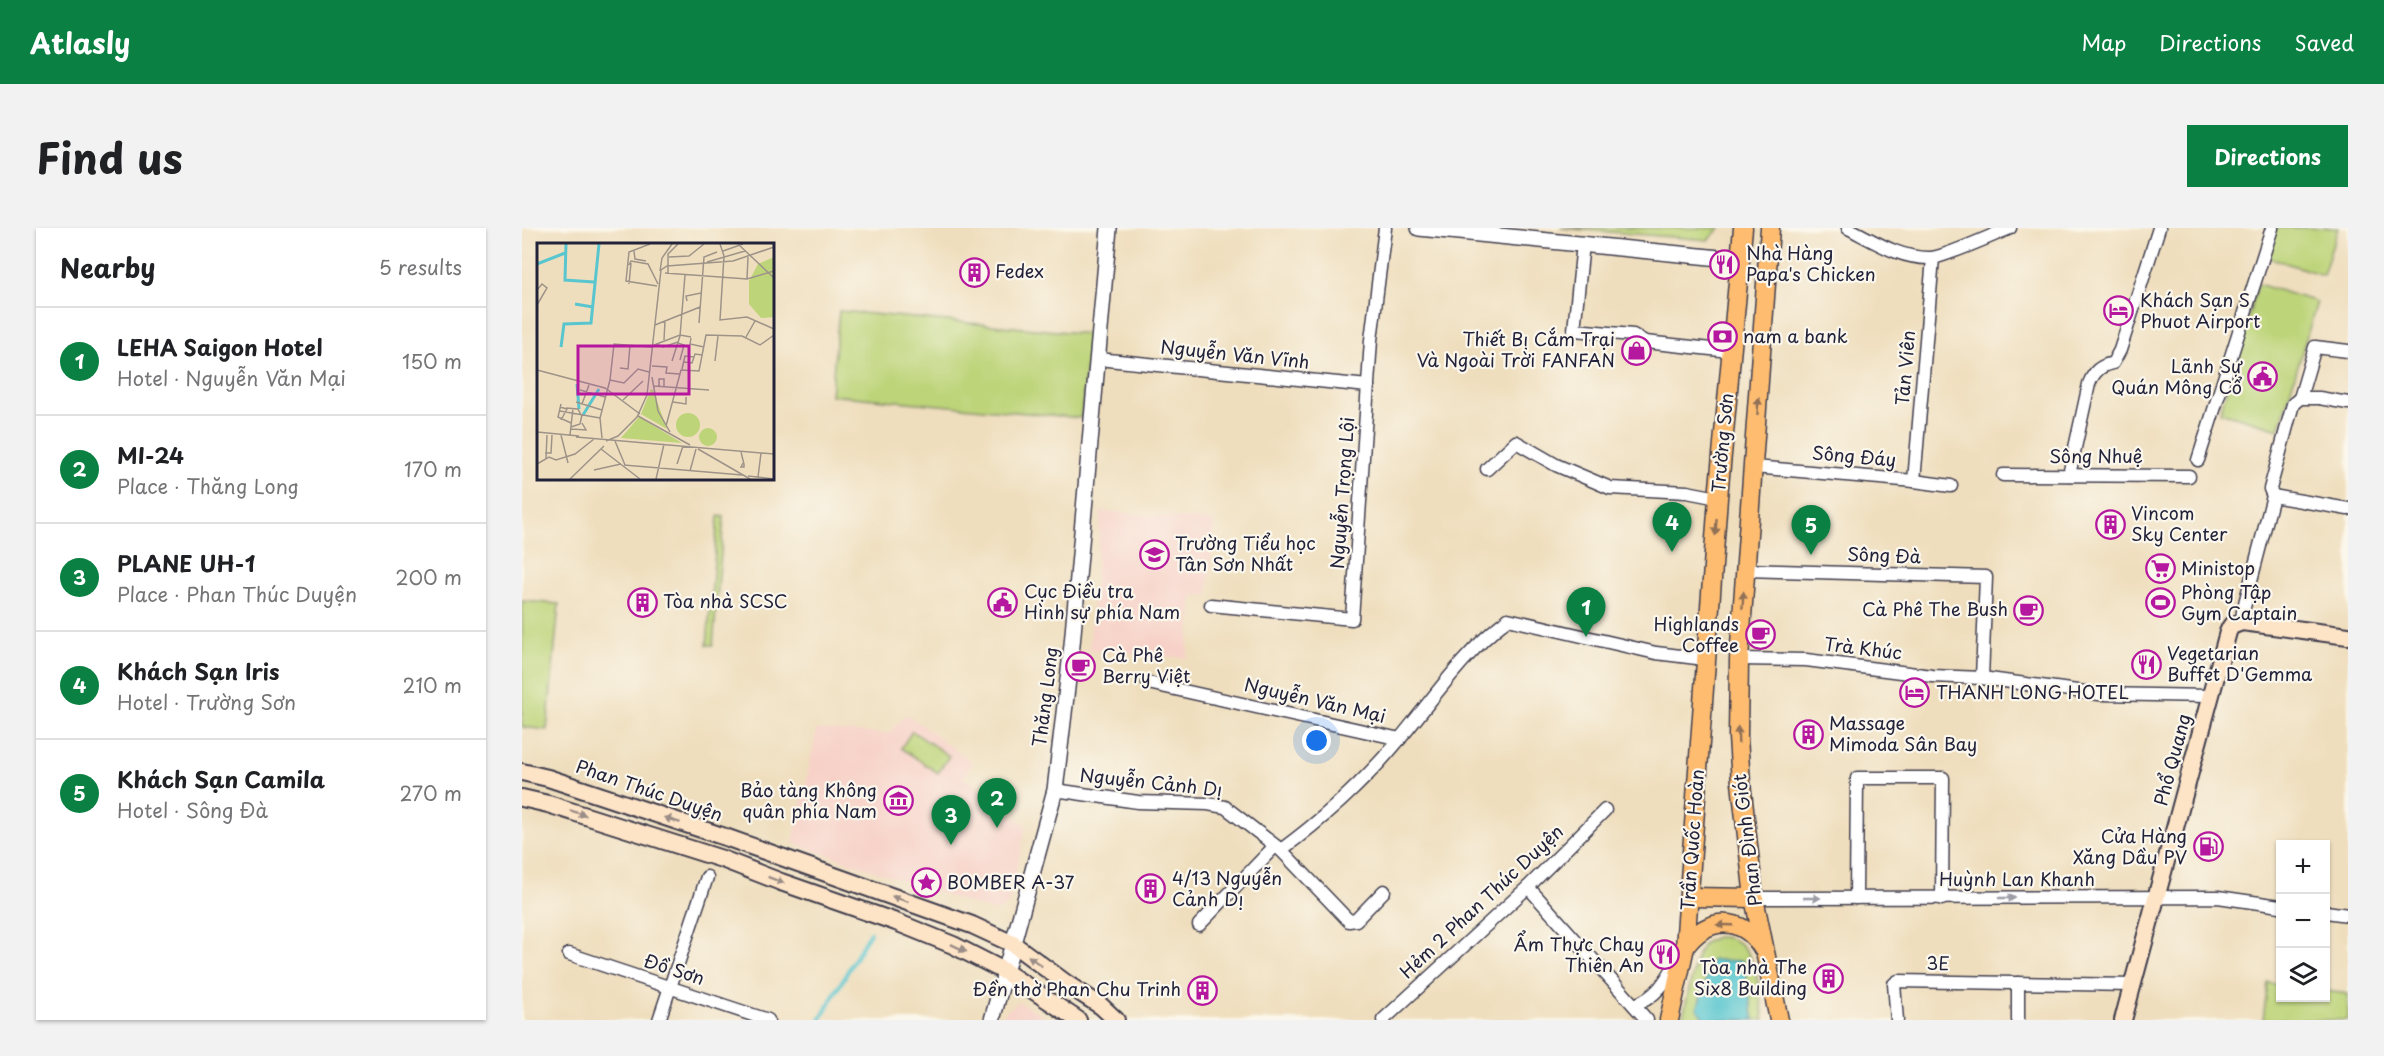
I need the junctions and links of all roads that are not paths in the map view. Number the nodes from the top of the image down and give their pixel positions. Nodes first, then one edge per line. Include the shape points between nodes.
1 (1109, 228) edge
2 (1385, 228) edge
3 (1419, 228) edge
4 (1743, 228) edge
5 (1770, 228) edge
6 (1848, 228) edge
7 (2010, 228) edge
8 (2159, 228) edge
9 (2272, 228) edge
10 (1583, 244) junction
11 (1933, 258) junction
12 (1740, 260) junction
13 (1730, 351) junction
14 (2348, 351) edge
15 (1098, 359) junction
16 (1368, 386) junction
17 (2300, 398) junction
18 (2348, 403) edge
19 (2198, 460) dead end
20 (1754, 467) junction
21 (1487, 470) dead end
22 (2003, 475) dead end
23 (2069, 475) junction
24 (2189, 476) dead end
25 (1914, 481) junction
26 (1951, 486) dead end
27 (2273, 496) junction
28 (1718, 498) junction
29 (2348, 510) edge
30 (1745, 570) junction
31 (1211, 605) dead end
32 (2242, 622) junction
33 (2348, 636) edge
34 (1738, 658) junction
35 (1705, 659) junction
36 (1982, 678) junction
37 (1148, 682) dead end
38 (2210, 696) junction
39 (1400, 739) junction
40 (522, 772) edge
41 (1055, 790) junction
42 (522, 798) edge
43 (1605, 810) dead end
44 (728, 838) junction
45 (1278, 848) junction
46 (722, 859) junction
47 (707, 877) dead end
48 (1528, 887) junction
49 (1384, 891) dead end
50 (1689, 897) junction
51 (1754, 898) junction
52 (1856, 898) junction
53 (1942, 898) junction
54 (2155, 898) junction
55 (2276, 905) edge
56 (2330, 913) edge
57 (2348, 915) edge
58 (1199, 925) dead end
59 (1013, 944) junction
60 (1685, 947) junction
61 (1764, 951) junction
62 (569, 954) dead end
63 (1004, 971) junction
64 (2018, 983) junction
65 (2133, 985) junction
66 (670, 988) junction
67 (1634, 1005) junction
68 (659, 1020) edge
69 (768, 1020) edge
70 (992, 1020) edge
71 (1078, 1020) edge
72 (1116, 1020) edge
73 (1383, 1020) edge
74 (1647, 1020) edge
75 (1669, 1020) edge
76 (1779, 1020) edge
77 (1897, 1020) edge
78 (2018, 1020) edge
79 (2123, 1020) edge

1 - 15 street, Thăng Long
2 - 16 street, Nguyễn Trọng Lội
3 - 10 street
4 - 12 main road, Trường Sơn
20 -> 5 main road, Trường Sơn
6 - 11 street via 1900,253
7 - 11 street
8 - 23 street via 2120,350 2113,363 2093,373
9 - 19 street
10 - 12 street
10 - 13 street via 1574,330
11 - 25 street, Tản Viên
12 - 13 main road, Trường Sơn
13 - 28 main road, Trường Sơn
14 - 17 street via 2315,347
15 - 16 street, Nguyễn Văn Vĩnh
15 - 41 street, Thăng Long
16 - 31 street, Nguyễn Trọng Lội via 1352,619
17 - 18 street
17 - 27 street via 2294,404 2270,489
20 - 25 street, Sông Đáy
20 - 30 main road, Trường Sơn
21 - 28 street via 1516,442 1556,465 1610,488 1687,492
22 - 23 street, Sông Nhuệ
23 - 24 street, Sông Nhuệ
25 - 26 street, Sông Đáy
27 - 29 street
27 - 32 street
28 -> 35 main road, Trường Sơn
34 -> 30 main road, Trường Sơn
30 - 36 street, Sông Đà via 1986,577
32 - 33 main road
32 - 38 main road, Phổ Quang via 2231,626 2228,632
34 - 36 street, Trà Khúc via 1806,660 1932,676
51 -> 34 main road, Phan Đình Giót via 1740,772
35 - 39 street, Nguyễn Văn Mại via 1656,653 1508,619 1446,679
35 - 50 main road, Trần Quốc Hoàn
36 - 38 street, Trà Khúc via 2099,694
37 - 39 street, Nguyễn Văn Mại
38 - 54 main road, Phổ Quang
39 - 45 street via 1333,807
44 -> 40 main road, Phan Thúc Duyện
41 - 45 street, Nguyễn Cảnh Dị via 1138,802 1225,807
41 - 59 street, Thăng Long
42 -> 46 main road
43 - 48 street, Hẻm 2 Phan Thúc Duyện
44 - 46 main road
59 -> 44 main road, Phan Thúc Duyện via 962,921
45 - 49 street, Nguyễn Cảnh Dị via 1349,921 1356,920
45 - 58 street
46 -> 63 main road via 896,922
47 - 66 street
48 - 67 street
48 - 73 street, Hẻm 2 Phan Thúc Duyện
50 - 51 main road
50 - 60 main road, Trần Quốc Hoàn
51 -> 52 street, Huỳnh Lan Khanh
51 - 61 main road, Phan Đình Giót
52 - 53 street, Huỳnh Lan Khanh
52 - 53 street via 1857,778 1942,778
53 -> 54 street, Huỳnh Lan Khanh
54 - 55 street, Huỳnh Lan Khanh via 2218,897
54 - 65 main road, Phổ Quang
56 - 57 street
59 - 63 street, Thăng Long
72 -> 59 main road, Phan Thúc Duyện via 1101,1005
61 -> 60 main road via 1747,931 1725,923 1701,930
60 - 67 street via 1660,989
60 - 75 main road, Trần Quốc Hoàn
61 - 76 main road, Phan Đình Giót
62 - 66 street, Đồ Sơn
63 - 70 street, Thăng Long
63 - 71 main road
64 - 65 street, 3E
64 - 77 street, 3E via 1898,981 1894,984
64 - 78 street
65 - 79 main road, Phổ Quang
66 - 68 street
66 - 69 street, Đồ Sơn
67 - 74 street

